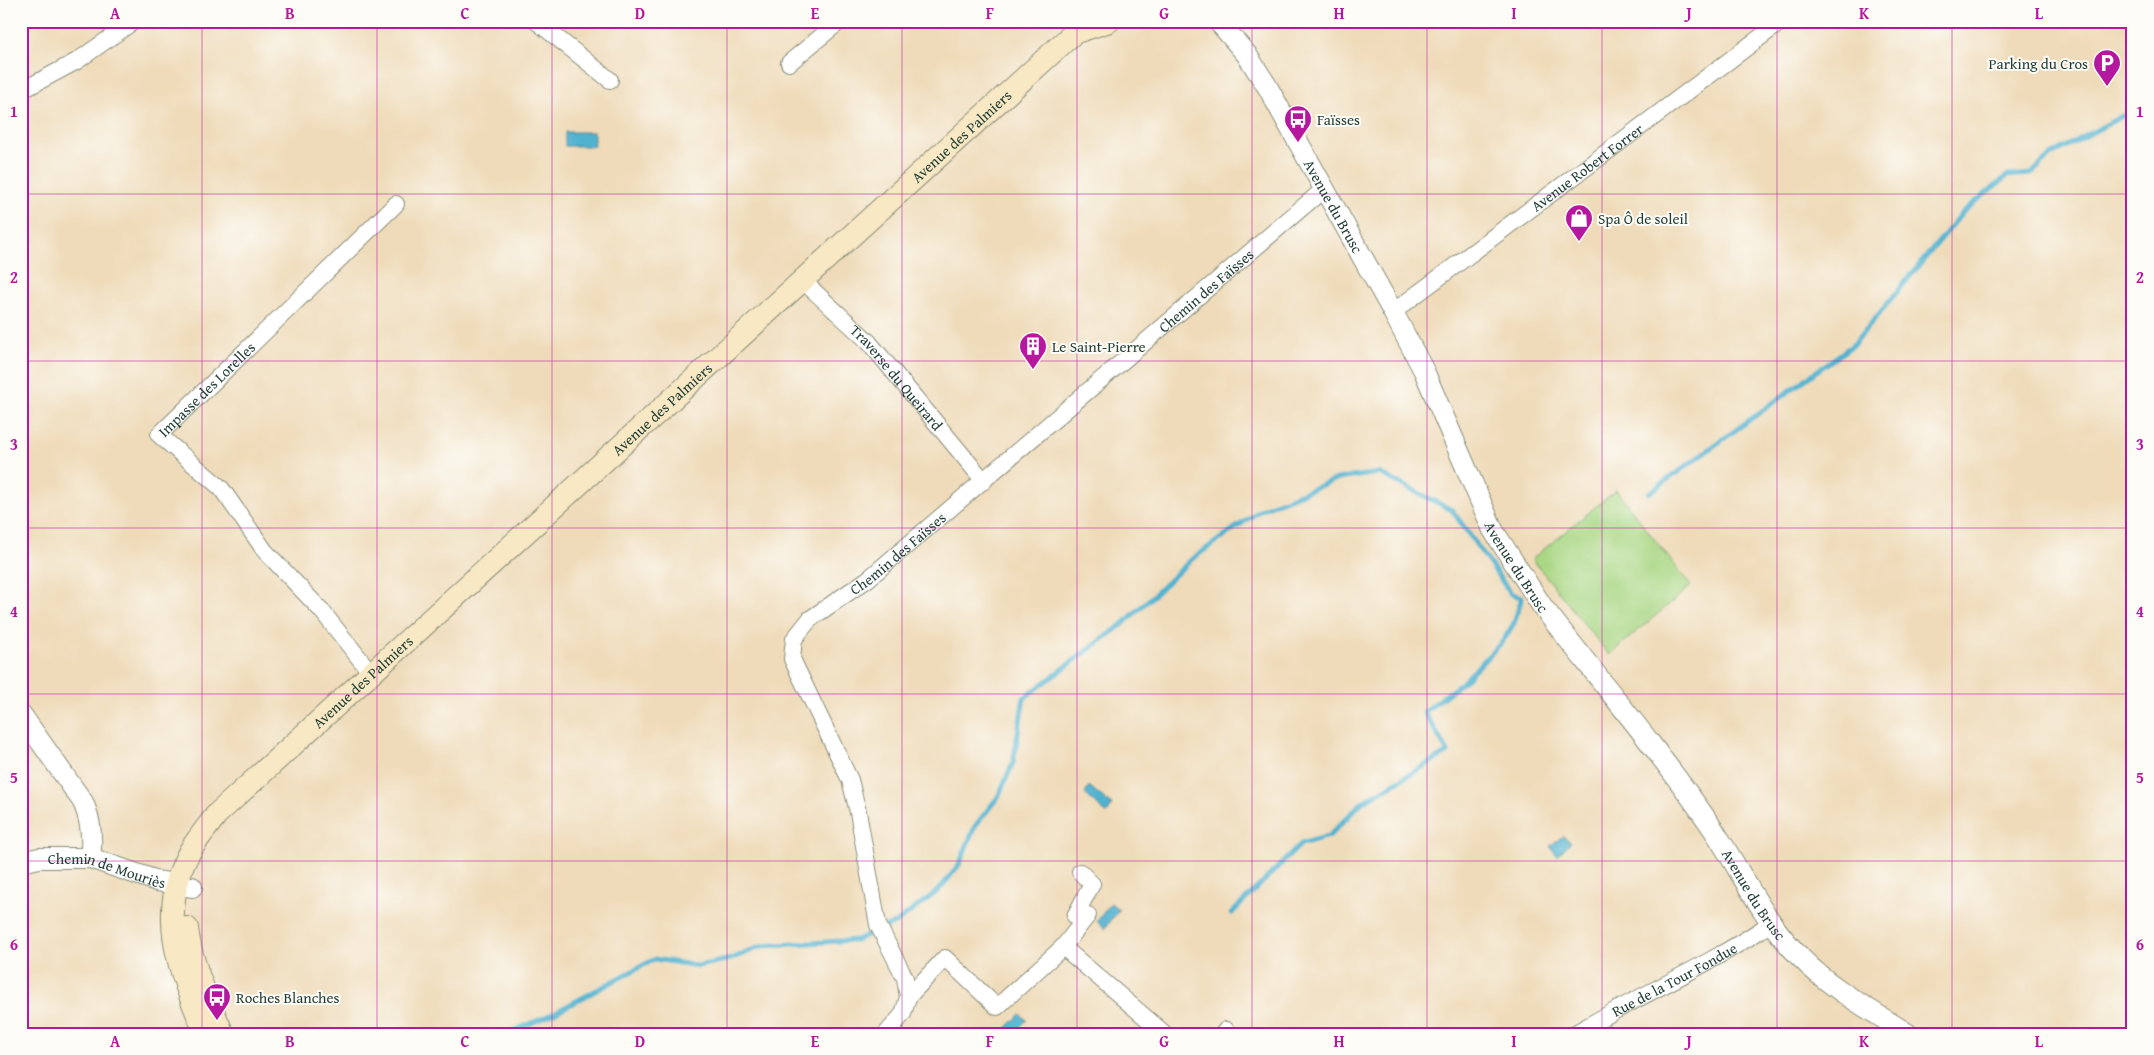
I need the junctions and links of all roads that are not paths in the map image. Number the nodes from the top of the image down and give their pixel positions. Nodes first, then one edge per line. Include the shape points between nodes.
1 (134, 21) edge
2 (536, 21) edge
3 (840, 21) edge
4 (1109, 21) edge
5 (1782, 21) edge
6 (1216, 23) edge
7 (1081, 27) edge
8 (789, 63) dead end
9 (610, 80) dead end
10 (21, 91) edge
11 (1324, 189) junction
12 (396, 204) dead end
13 (802, 280) junction
14 (1394, 312) junction
15 (984, 481) junction
16 (371, 673) junction
17 (21, 714) edge
18 (90, 858) junction
19 (21, 862) edge
20 (1080, 872) dead end
21 (185, 886) junction
22 (1771, 923) junction
23 (1063, 946) junction
24 (908, 997) junction
25 (1130, 1004) junction
26 (206, 1034) edge
27 (223, 1034) edge
28 (886, 1034) edge
29 (1148, 1034) edge
30 (1165, 1034) edge
31 (1574, 1034) edge
32 (1908, 1034) edge

1 - 10 street via 77,61
2 - 9 street
3 - 8 street
4 - 7 main road, Avenue des Palmiers
5 - 14 street, Avenue Robert Forrer
6 - 11 street, Avenue du Brusc via 1247,55
7 - 13 main road, Avenue des Palmiers
11 - 14 street, Avenue du Brusc
11 - 15 street, Chemin des Faïsses
12 - 16 street, Impasse des Lorelles via 159,435 221,488 265,551 321,610
13 - 15 street, Traverse du Queirard via 868,341
13 - 16 main road, Avenue des Palmiers
14 - 22 street, Avenue du Brusc via 1424,371 1493,530 1514,566 1710,824
15 - 24 street, Chemin des Faïsses via 868,579 810,619 794,639 792,659 850,780 878,925 905,978
16 - 21 main road, Avenue des Palmiers via 217,814 182,867
17 - 18 street via 83,802 90,818
18 - 19 street, Chemin de Mouriès via 39,858
18 - 21 street, Chemin de Mouriès
20 - 23 street via 1092,884 1075,916 1086,918
21 - 26 main road via 173,905 172,926 178,963
21 - 27 main road via 189,945
22 - 31 street, Rue de la Tour Fondue via 1680,978 1613,1010
22 - 32 street, Avenue du Brusc via 1800,958 1829,983
23 - 24 street via 997,1007 945,958
23 - 25 street
24 - 28 street via 903,1014
25 - 29 street via 1131,1018
25 - 30 street

